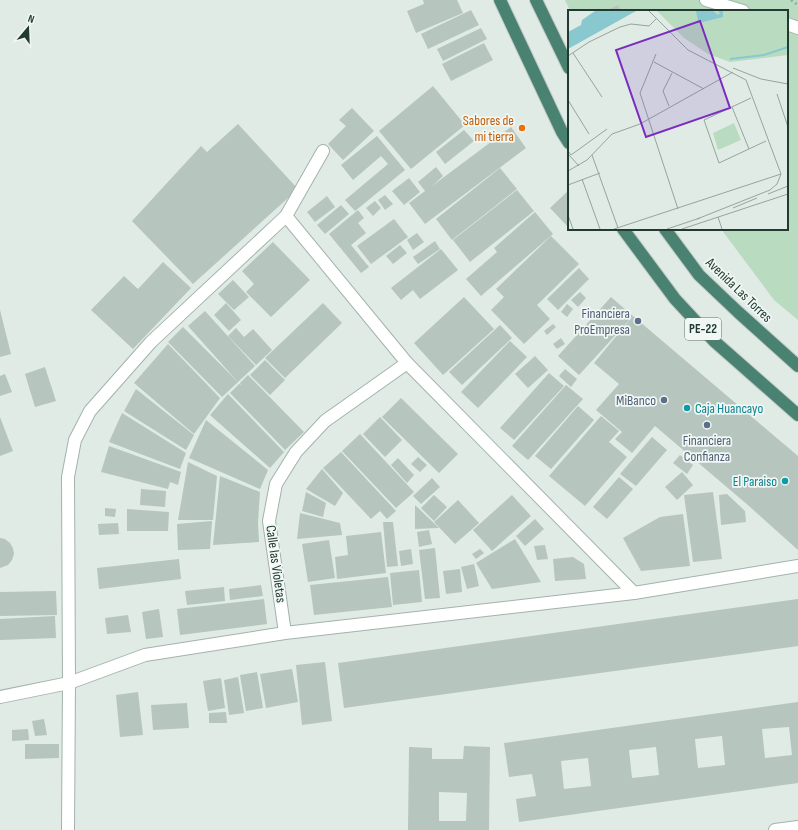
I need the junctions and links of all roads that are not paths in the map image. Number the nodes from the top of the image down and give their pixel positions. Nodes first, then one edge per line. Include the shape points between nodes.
1 (500, 0) edge
2 (536, 0) edge
3 (706, 0) edge
4 (740, 10) edge
5 (788, 24) edge
6 (798, 28) edge
7 (568, 66) edge
8 (568, 141) edge
9 (323, 151) dead end
10 (286, 216) junction
11 (624, 230) edge
12 (666, 230) edge
13 (407, 363) junction
14 (798, 366) edge
15 (798, 415) edge
16 (798, 566) edge
17 (634, 593) junction
18 (285, 634) junction
19 (69, 683) junction
20 (0, 697) edge
21 (798, 827) edge
22 (68, 830) edge
23 (775, 830) edge

1 - 8 highway
2 - 7 highway
3 - 4 street
5 - 6 street
9 - 10 street
10 - 13 street
10 - 19 street via 151,342 90,411 74,440 68,477
11 - 15 highway, PE-22 via 674,299 714,341
12 - 14 highway, Avenida Las Torres / PE-22 via 699,275
13 - 17 street
13 - 18 street, Calle las Violetas via 325,421 296,452 276,484 269,521
16 - 17 street
17 - 18 street
18 - 19 street via 145,655
19 - 20 street
19 - 22 street
21 - 23 street

